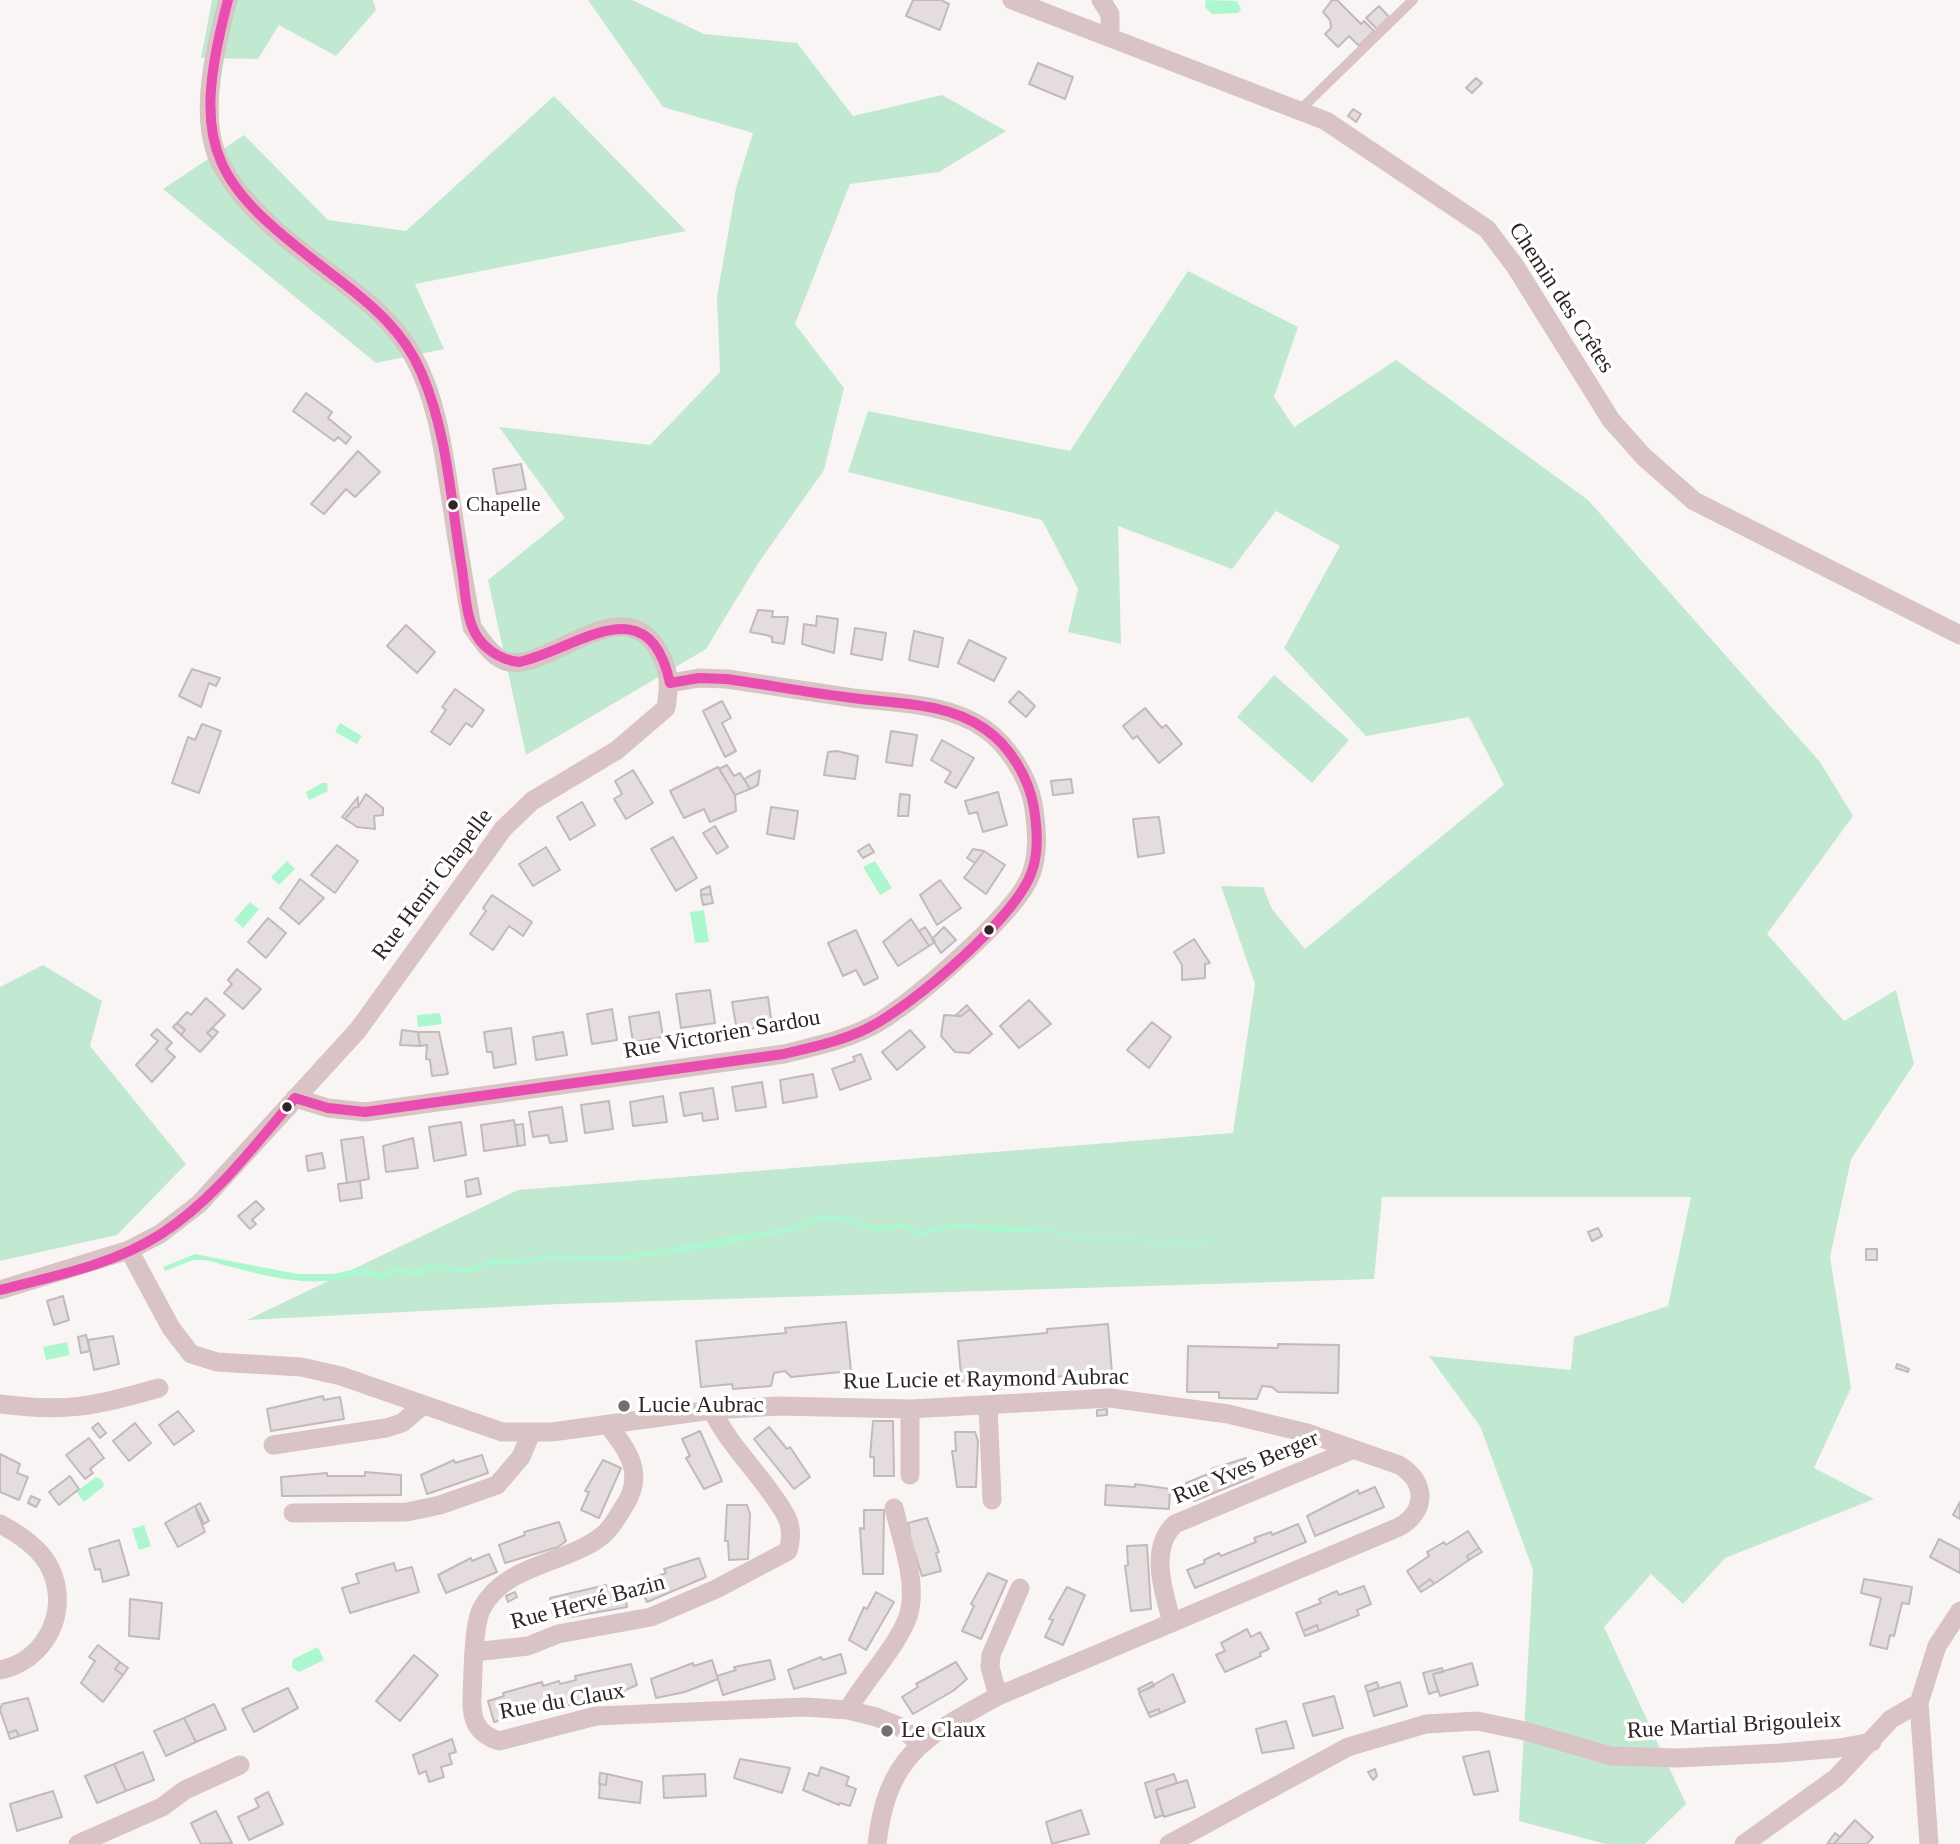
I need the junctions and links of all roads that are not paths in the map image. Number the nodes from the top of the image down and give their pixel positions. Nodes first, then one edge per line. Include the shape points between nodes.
1 (228, 0) edge
2 (1012, 0) edge
3 (1101, 0) edge
4 (1413, 0) edge
5 (1110, 36) junction
6 (1301, 109) junction
7 (1960, 635) edge
8 (670, 683) junction
9 (295, 1098) junction
10 (129, 1251) junction
11 (0, 1290) edge
12 (159, 1388) dead end
13 (0, 1404) edge
14 (422, 1406) junction
15 (988, 1406) junction
16 (910, 1409) junction
17 (712, 1410) junction
18 (608, 1424) junction
19 (531, 1433) junction
20 (273, 1445) dead end
21 (1354, 1448) junction
22 (910, 1475) dead end
23 (992, 1500) dead end
24 (894, 1508) dead end
25 (293, 1513) dead end
26 (0, 1524) edge
27 (1020, 1588) dead end
28 (1960, 1611) edge
29 (1172, 1622) junction
30 (474, 1652) junction
31 (0, 1670) edge
32 (998, 1696) junction
33 (1919, 1703) junction
34 (848, 1710) junction
35 (1872, 1742) junction
36 (919, 1743) junction
37 (240, 1765) dead end
38 (78, 1844) edge
39 (877, 1844) edge
40 (1169, 1844) edge
41 (1744, 1844) edge
42 (1929, 1844) edge

1 - 8 street via 208,100 217,155 249,204 307,256 373,305 398,331 414,357 442,445 472,627 488,650 507,662 533,659 590,632 622,626 648,636 666,660
2 - 5 street, Chemin des Crêtes
3 - 5 street via 1110,14
4 - 6 lane
5 - 6 street, Chemin des Crêtes
6 - 7 street, Chemin des Crêtes via 1487,229 1611,420 1693,500
8 - 9 street, Rue Henri Chapelle via 666,708 646,727 617,750 532,801 503,830 358,1030
8 - 9 street, Rue Victorien Sardou via 727,679 920,707 971,720 1006,750 1031,796 1037,824 1029,880 990,930 879,1022 820,1045 771,1056 365,1112
9 - 10 street, Rue Henri Chapelle via 199,1204
10 - 11 street, Rue Henri Chapelle
10 - 14 street, Rue Lucie et Raymond Aubrac via 170,1328 191,1354 216,1362 341,1376
12 - 13 street via 64,1410
14 - 19 street, Rue Lucie et Raymond Aubrac via 502,1432
14 - 20 street via 402,1423 386,1428
15 - 16 street, Rue Lucie et Raymond Aubrac
15 - 21 street, Rue Lucie et Raymond Aubrac via 1110,1398 1170,1404 1307,1433
15 - 23 street
16 - 17 street, Rue Lucie et Raymond Aubrac via 779,1406
16 - 22 street
17 - 18 street, Rue Lucie et Raymond Aubrac
17 - 30 street, Rue Hervé Bazin via 726,1438 786,1514 792,1537 788,1551 651,1617 558,1634 528,1646
18 - 19 street, Rue Lucie et Raymond Aubrac
18 - 30 street, Rue du Claux via 635,1468 629,1498 603,1535 495,1591 480,1609
19 - 25 street via 521,1457 497,1485 440,1505 407,1512
21 - 29 street, Rue Yves Berger via 1175,1524 1166,1532 1160,1563
21 - 29 street, Rue Lucie et Raymond Aubrac via 1412,1473 1420,1499 1409,1521
24 - 34 street via 909,1575 910,1611
26 - 31 street via 36,1548 53,1574 58,1603 52,1632 36,1652
27 - 32 street via 991,1655
28 - 33 street via 1937,1646
29 - 32 street, Rue Lucie et Raymond Aubrac
30 - 34 street, Rue du Claux via 474,1723 485,1737 499,1741 610,1715 805,1707
32 - 36 street, Rue Lucie et Raymond Aubrac
33 - 35 street via 1891,1719
33 - 42 street
34 - 36 street, Rue du Claux via 899,1727
35 - 40 street, Rue Martial Brigouleix via 1767,1754 1611,1756 1477,1721 1426,1724 1348,1747
35 - 41 street via 1836,1779
36 - 39 street, Rue Lucie et Raymond Aubrac via 888,1794
37 - 38 street via 185,1790 162,1807

